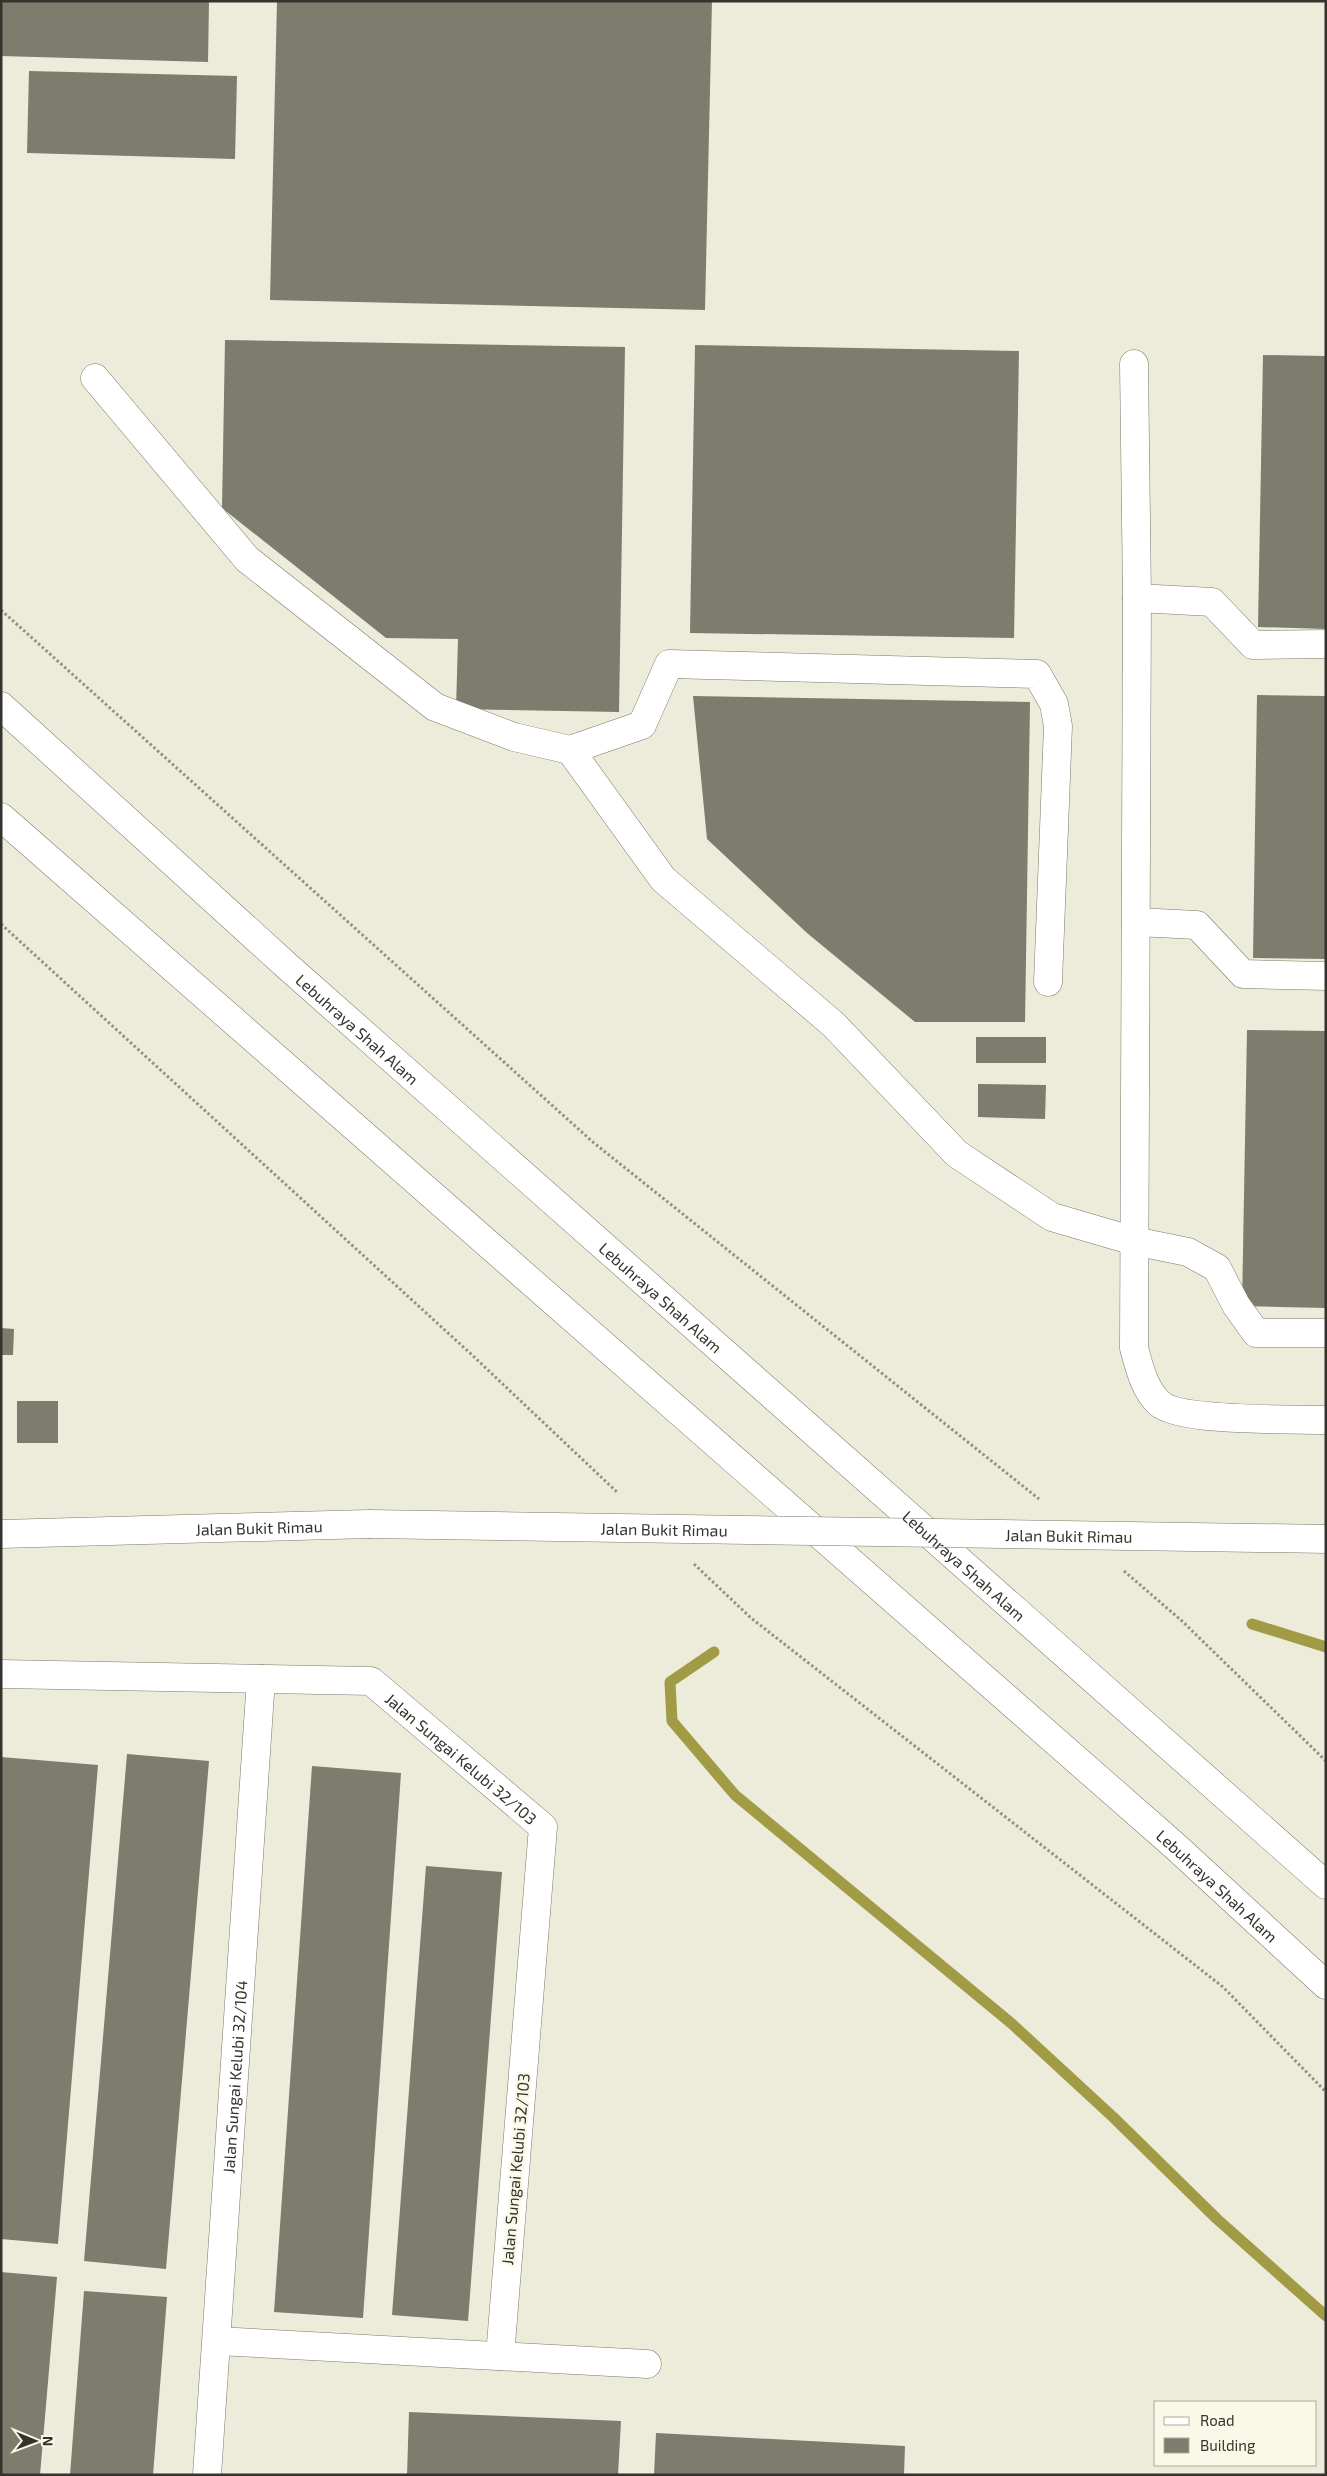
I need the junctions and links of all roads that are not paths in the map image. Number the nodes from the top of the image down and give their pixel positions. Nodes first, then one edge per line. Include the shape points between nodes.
1 (1134, 364) dead end
2 (95, 378) dead end
3 (1137, 598) junction
4 (1326, 644) edge
5 (1, 706) edge
6 (570, 750) junction
7 (1, 817) edge
8 (1136, 922) junction
9 (1326, 976) edge
10 (1048, 982) dead end
11 (1134, 1241) junction
12 (1326, 1333) edge
13 (1326, 1420) edge
14 (1, 1534) edge
15 (1326, 1539) edge
16 (1, 1674) edge
17 (261, 1679) junction
18 (1326, 1885) edge
19 (1326, 1985) edge
20 (217, 2341) junction
21 (500, 2356) junction
22 (646, 2364) dead end
23 (207, 2475) edge

1 - 3 main road
2 - 6 main road via 247,559 435,706 514,737
3 - 4 main road via 1212,602 1253,645
3 - 8 main road
5 - 18 main road, Lebuhraya Shah Alam via 302,979
6 - 10 main road via 642,726 668,664 1036,674 1054,704 1058,726
6 - 11 main road via 663,879 834,1025 957,1154 1052,1217
7 - 19 main road, Lebuhraya Shah Alam via 1167,1840
8 - 9 main road via 1197,925 1243,974
8 - 11 main road
11 - 12 main road via 1188,1252 1217,1268 1236,1305 1256,1333
11 - 13 main road via 1134,1348 1142,1375 1159,1404 1194,1416
14 - 15 main road, Jalan Bukit Rimau, bridge via 369,1524
16 - 17 main road, Jalan Sungai Kelubi 32/103
17 - 20 main road, Jalan Sungai Kelubi 32/104
17 - 21 main road, Jalan Sungai Kelubi 32/103 via 370,1681 543,1827
20 - 21 main road
20 - 23 main road, Jalan Sungai Kelubi 32/104
21 - 22 main road

